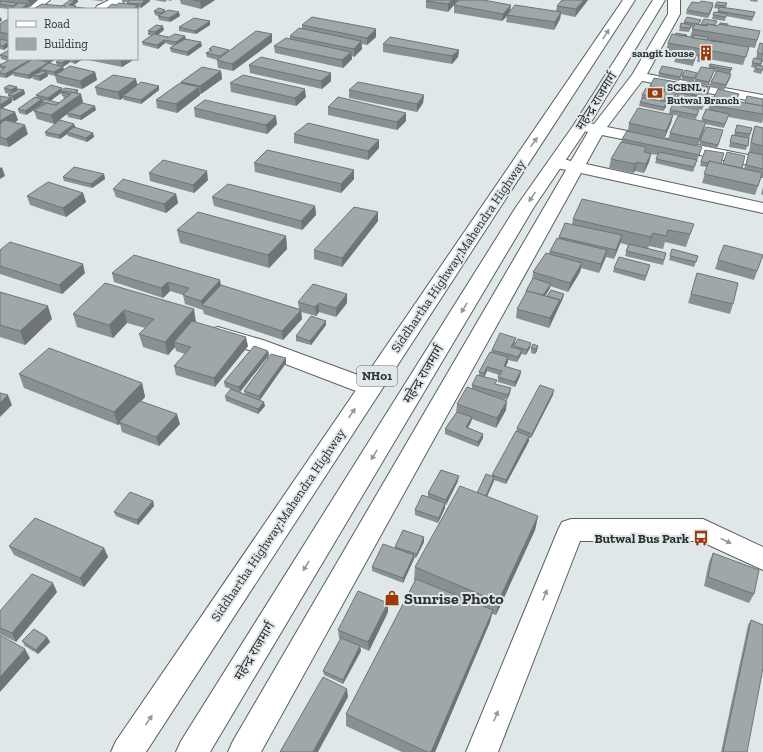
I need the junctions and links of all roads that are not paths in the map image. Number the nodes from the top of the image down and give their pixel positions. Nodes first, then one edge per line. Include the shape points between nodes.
1 (44, 0) edge
2 (119, 0) edge
3 (629, 0) edge
4 (659, 0) edge
5 (674, 0) edge
6 (32, 8) edge
7 (103, 8) edge
8 (614, 72) junction
9 (638, 77) junction
10 (763, 100) edge
11 (589, 128) junction
12 (763, 163) edge
13 (566, 164) junction
14 (763, 208) edge
15 (203, 330) edge
16 (369, 388) junction
17 (763, 559) edge
18 (127, 752) edge
19 (192, 752) edge
20 (244, 752) edge
21 (482, 752) edge

1 - 6 main road
2 - 7 main road
16 -> 3 main road, Siddhartha Highway;Mahendra Highway / NH01
4 - 8 main road, महेन्द्र राजमार्ग / NH01
5 - 9 main road via 674,14
8 - 9 main road
8 - 11 main road, महेन्द्र राजमार्ग / NH01
9 - 10 main road
9 - 11 main road
11 - 12 main road
11 - 13 main road, महेन्द्र राजमार्ग / NH01
13 - 14 main road
13 -> 19 main road, महेन्द्र राजमार्ग / NH01 via 521,214
13 - 20 main road
15 - 16 main road via 256,345
18 -> 16 main road, Siddhartha Highway;Mahendra Highway / NH01
21 -> 17 main road via 571,530 703,530

